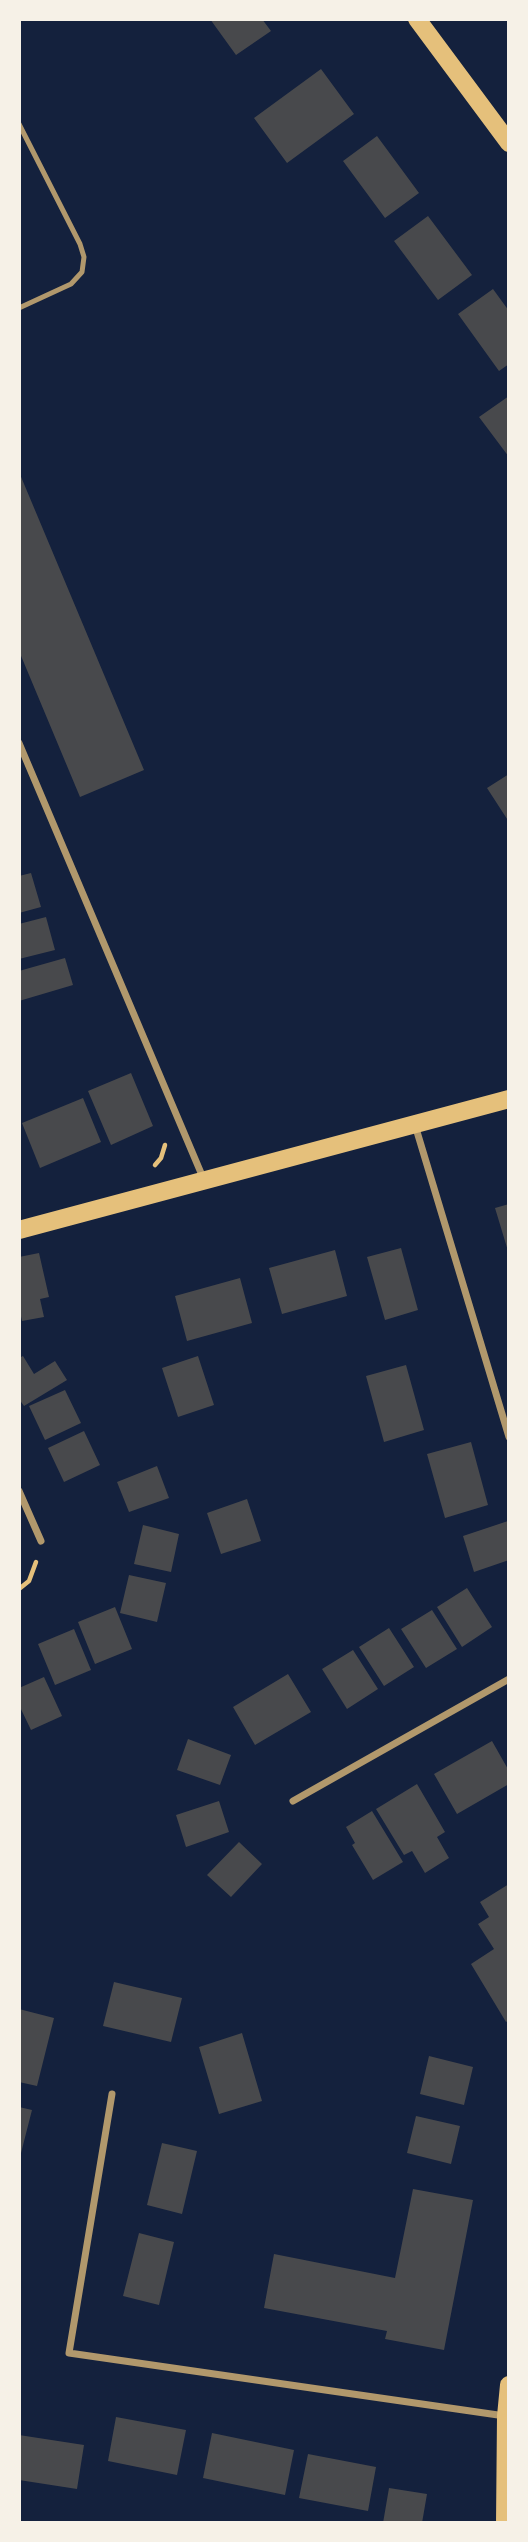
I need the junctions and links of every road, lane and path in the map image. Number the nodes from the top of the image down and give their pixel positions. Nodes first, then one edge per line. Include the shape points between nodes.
1 (417, 19) edge
2 (19, 124) edge
3 (509, 143) edge
4 (19, 308) edge
5 (19, 743) edge
6 (509, 1099) edge
7 (414, 1124) junction
8 (204, 1180) junction
9 (19, 1230) edge
10 (509, 1437) edge
11 (19, 1491) edge
12 (41, 1541) joint
13 (19, 1589) edge
14 (509, 1679) edge
15 (293, 1801) dead end
16 (112, 2094) dead end
17 (509, 2385) edge
18 (506, 2416) junction
19 (505, 2523) edge

1 - 3 main road
2 - 4 lane via 84,257 82,272 71,284
5 - 8 street
6 - 7 main road
7 - 8 main road
7 - 10 street
8 - 9 main road
11 - 12 street
12 - 13 path via 29,1581
14 - 15 street
16 - 18 street via 69,2353
17 - 18 main road
18 - 19 main road

